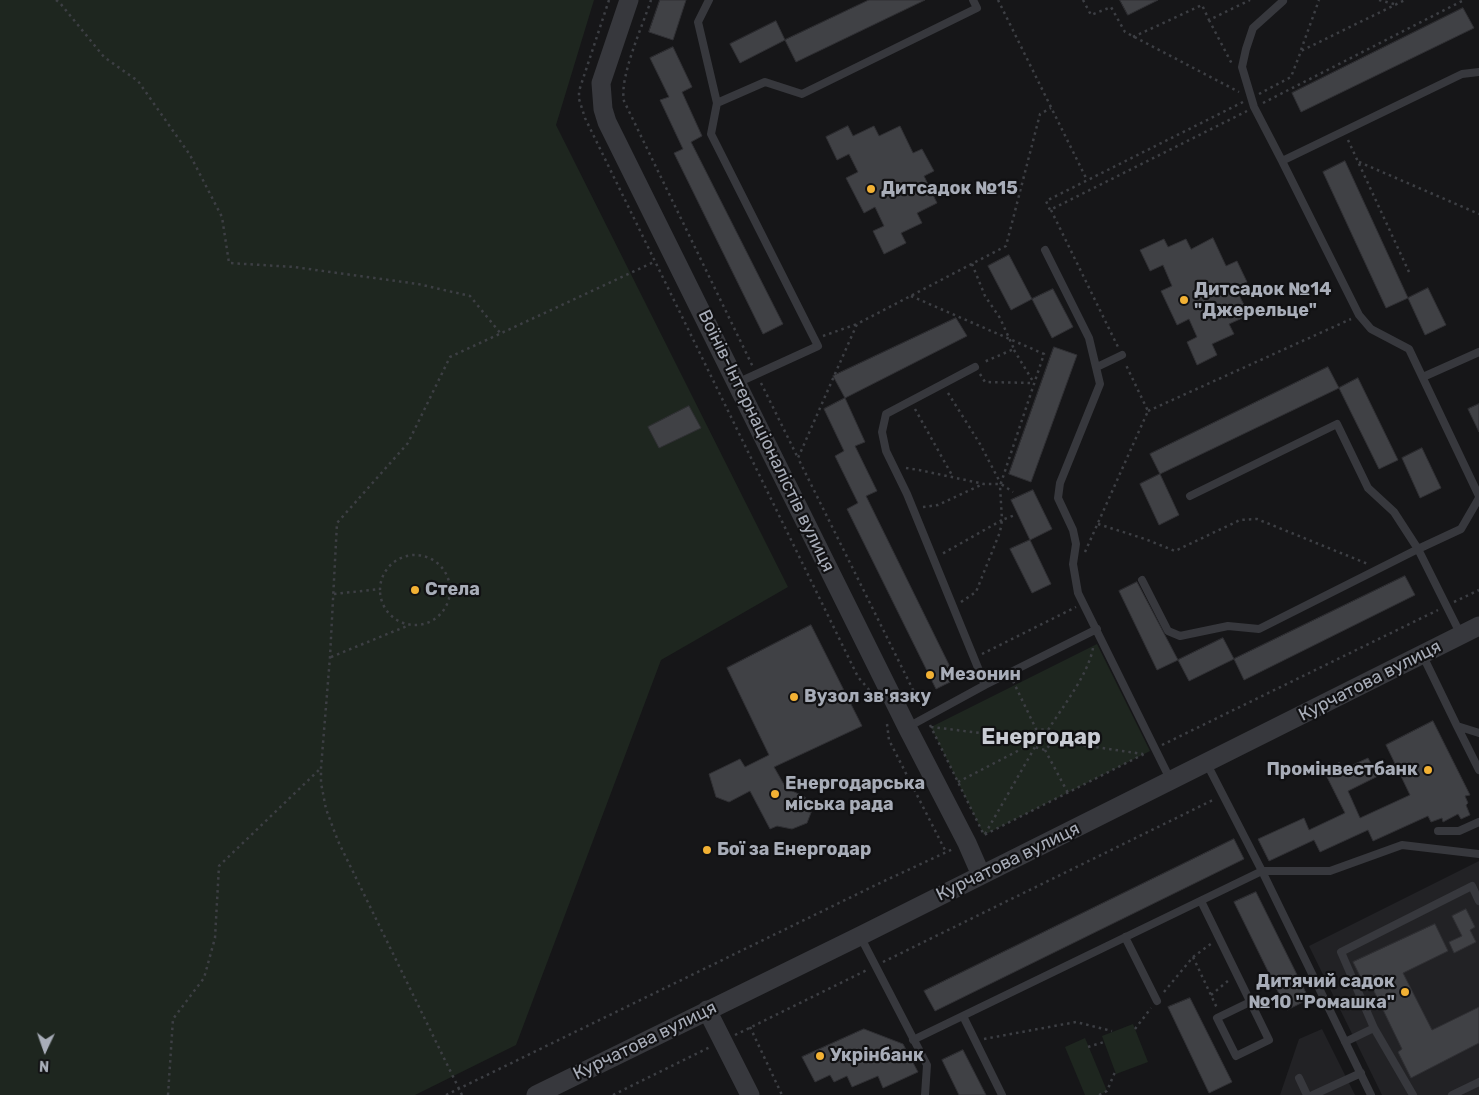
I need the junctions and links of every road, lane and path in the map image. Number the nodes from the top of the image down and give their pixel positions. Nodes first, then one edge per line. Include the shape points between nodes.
1 (56, 0) edge
2 (629, 0) edge
3 (651, 0) edge
4 (709, 0) edge
5 (973, 0) edge
6 (998, 0) edge
7 (1083, 0) edge
8 (1250, 0) edge
9 (1319, 0) edge
10 (1379, 0) edge
11 (1405, 0) edge
12 (1464, 0) edge
13 (1283, 2) dead end
14 (1395, 5) junction
15 (1209, 20) junction
16 (1133, 37) junction
17 (1301, 51) junction
18 (1232, 64) dead end
19 (1479, 72) edge
20 (1250, 98) junction
21 (717, 103) junction
22 (1254, 107) junction
23 (1051, 108) junction
24 (1345, 132) junction
25 (1282, 161) junction
26 (1358, 162) junction
27 (1087, 180) junction
28 (1479, 214) edge
29 (1045, 250) dead end
30 (654, 262) dead end
31 (972, 264) junction
32 (1409, 272) dead end
33 (911, 296) junction
34 (1359, 316) junction
35 (857, 324) junction
36 (501, 334) junction
37 (1008, 338) junction
38 (814, 339) junction
39 (1014, 349) junction
40 (1479, 352) edge
41 (1122, 355) dead end
42 (1096, 367) junction
43 (975, 368) junction
44 (757, 374) junction
45 (1422, 377) junction
46 (737, 383) junction
47 (1034, 383) junction
48 (942, 385) junction
49 (911, 401) junction
50 (1148, 411) dead end
51 (798, 458) junction
52 (894, 467) junction
53 (953, 478) junction
54 (984, 484) junction
55 (1001, 484) junction
56 (1013, 492) dead end
57 (1190, 496) dead end
58 (1479, 497) edge
59 (914, 509) junction
60 (1015, 515) dead end
61 (1002, 520) junction
62 (1098, 524) dead end
63 (1418, 549) junction
64 (934, 559) junction
65 (1378, 569) junction
66 (1142, 580) dead end
67 (380, 589) junction
68 (1479, 590) edge
69 (334, 594) junction
70 (1084, 603) junction
71 (1446, 606) junction
72 (954, 607) junction
73 (830, 621) dead end
74 (408, 625) junction
75 (1479, 626) edge
76 (1097, 629) junction
77 (1461, 635) junction
78 (1422, 654) junction
79 (330, 657) junction
80 (974, 657) junction
81 (1010, 672) junction
82 (985, 685) junction
83 (875, 696) dead end
84 (887, 716) dead end
85 (926, 717) junction
86 (1458, 726) junction
87 (907, 727) junction
88 (931, 727) junction
89 (1036, 729) junction
90 (1048, 730) junction
91 (1479, 733) edge
92 (1031, 739) junction
93 (1054, 741) junction
94 (1034, 745) junction
95 (1155, 748) junction
96 (1045, 750) junction
97 (1144, 754) junction
98 (1207, 764) junction
99 (320, 768) junction
100 (1479, 770) edge
101 (1171, 781) junction
102 (958, 782) junction
103 (1068, 793) junction
104 (1223, 795) junction
105 (1479, 822) edge
106 (1438, 831) dead end
107 (984, 835) junction
108 (967, 843) junction
109 (946, 852) junction
110 (1479, 854) edge
111 (1262, 871) junction
112 (981, 875) junction
113 (1201, 901) junction
114 (1479, 901) edge
115 (860, 936) junction
116 (1125, 937) junction
117 (1219, 938) junction
118 (1193, 957) junction
119 (875, 966) junction
120 (1237, 974) junction
121 (1211, 995) junction
122 (1157, 1001) junction
123 (1250, 1002) junction
124 (707, 1010) junction
125 (963, 1016) junction
126 (1221, 1016) junction
127 (750, 1027) junction
128 (1135, 1028) dead end
129 (1374, 1028) junction
130 (1112, 1032) dead end
131 (913, 1040) junction
132 (722, 1041) junction
133 (975, 1041) junction
134 (1104, 1042) dead end
135 (1345, 1042) junction
136 (1088, 1047) dead end
137 (1115, 1072) dead end
138 (1361, 1073) junction
139 (1299, 1078) dead end
140 (1479, 1082) edge
141 (459, 1089) junction
142 (545, 1093) edge
143 (168, 1095) edge
144 (446, 1095) edge
145 (462, 1095) edge
146 (613, 1095) edge
147 (750, 1095) edge
148 (782, 1095) edge
149 (926, 1095) edge
150 (1002, 1095) edge
151 (1099, 1095) edge
152 (1307, 1095) edge
153 (1313, 1095) edge
154 (1371, 1095) edge
155 (1413, 1095) edge
156 (1452, 1095) edge

1 - 36 path via 104,57 138,81 190,155 222,217 228,263 294,266 418,284 470,296
2 - 46 street, Воїнів-Інтернаціоналістів вулиця via 601,83 602,108
3 - 44 path via 626,73 624,101
4 - 21 lane via 698,22
5 - 21 lane via 977,8 802,94 765,82
6 - 23 path
7 - 16 path via 1091,15 1111,7 1125,32
8 - 15 path
9 - 17 path
10 - 14 path
11 - 14 path
12 - 22 path
13 - 20 lane via 1253,28 1242,67
14 - 17 path
15 - 16 path via 1202,5
15 - 18 path
16 - 20 path
17 - 20 path via 1291,77
19 - 24 lane via 1462,74
20 - 22 lane
20 - 27 path
21 - 38 lane via 711,134
22 - 25 lane
22 - 27 path via 1050,210 1046,201
23 - 27 path
23 - 31 path via 1040,114 1006,246
24 - 25 lane
24 - 26 path
25 - 34 lane
26 - 28 path
26 - 32 path
29 - 42 lane via 1089,338
30 - 36 path
31 - 33 path
31 - 37 path
33 - 35 path
33 - 37 path
34 - 45 lane via 1372,329 1409,349
34 - 50 path
35 - 38 path
35 - 51 path
36 - 69 path via 450,357 408,444 337,523
37 - 39 path
37 - 47 path via 1044,354
38 - 44 lane via 818,346
39 - 43 path
39 - 47 path
40 - 45 lane
41 - 42 lane
42 - 70 lane via 1100,384 1060,483 1058,498 1073,530 1076,544 1073,564 1078,593
43 - 47 path via 985,382
43 - 48 lane
44 - 46 lane
44 - 51 path
45 - 58 lane
46 - 87 street, Воїнів-Інтернаціоналістів вулиця
47 - 55 path
48 - 49 lane
48 - 55 path
49 - 52 lane via 886,414 882,432
49 - 53 path
51 - 85 path
52 - 53 path
52 - 59 lane
53 - 54 path
54 - 55 path
54 - 59 path via 938,505
55 - 56 path
55 - 61 path
57 - 63 lane via 1337,424 1368,488 1394,512
58 - 63 lane via 1461,529
59 - 64 lane
60 - 61 path
61 - 64 path
61 - 72 path via 976,592
62 - 65 path via 1175,551 1240,520 1257,518
63 - 65 lane
63 - 71 lane
64 - 72 lane
65 - 66 lane via 1259,629 1228,626 1180,636 1168,631
67 - 69 path
67 - 74 path via 382,604 388,614
67 - 74 path via 380,580 386,570 406,556 430,558 440,565 450,585 447,607 430,623
68 - 71 path
69 - 79 path
70 - 76 lane
70 - 80 path
71 - 77 lane
71 - 95 path
72 - 80 lane
73 - 83 path via 858,677
74 - 79 path
75 - 77 street, Курчатова вулиця
76 - 81 lane
76 - 90 path via 1091,656
76 - 95 lane
77 - 78 street, Курчатова вулиця
78 - 86 lane
78 - 98 street, Курчатова вулиця
79 - 99 path
80 - 82 lane
81 - 82 lane
81 - 89 path
82 - 85 lane
84 - 109 path via 889,740
85 - 87 lane
85 - 88 path
86 - 91 lane
86 - 100 lane
87 - 108 street, Воїнів-Інтернаціоналістів вулиця
88 - 92 path
88 - 102 path
89 - 90 path
89 - 92 path
90 - 93 path
92 - 94 path
93 - 96 path
93 - 97 path
94 - 96 path
94 - 102 path
94 - 107 path
95 - 97 path
95 - 101 lane
96 - 103 path
97 - 103 path
98 - 101 street, Курчатова вулиця
98 - 104 lane
99 - 141 path via 326,809 338,841
99 - 143 path via 220,866 215,938 204,978 173,1019
101 - 112 street, Курчатова вулиця
102 - 107 path
103 - 107 path
104 - 111 lane
104 - 119 path
105 - 106 lane via 1459,831
107 - 108 path
108 - 109 path
108 - 112 street, Воїнів-Інтернаціоналістів вулиця
109 - 141 path
110 - 111 lane via 1402,845 1330,871
111 - 113 lane
111 - 135 lane
112 - 115 street, Курчатова вулиця
113 - 116 lane
113 - 117 lane
114 - 129 lane via 1472,886 1341,952
115 - 119 lane
115 - 124 street, Курчатова вулиця
116 - 122 lane
116 - 125 lane
117 - 118 path
117 - 120 lane
118 - 121 path
118 - 122 path
119 - 127 path
119 - 131 lane
120 - 121 path
120 - 123 lane
121 - 126 path
122 - 128 path
123 - 126 lane
123 - 126 lane via 1269,1040 1236,1056 1217,1018
124 - 132 street
124 - 142 street, Курчатова вулиця
125 - 131 lane
125 - 133 lane
127 - 132 path
127 - 148 path
129 - 135 lane
129 - 155 lane
130 - 133 path via 1076,1022
131 - 149 lane via 928,1065
132 - 146 path
132 - 147 street
133 - 150 lane
134 - 136 path
135 - 138 lane
137 - 151 path via 1107,1092
138 - 153 lane
138 - 154 lane
139 - 152 lane
140 - 156 lane
141 - 144 path
141 - 145 path

